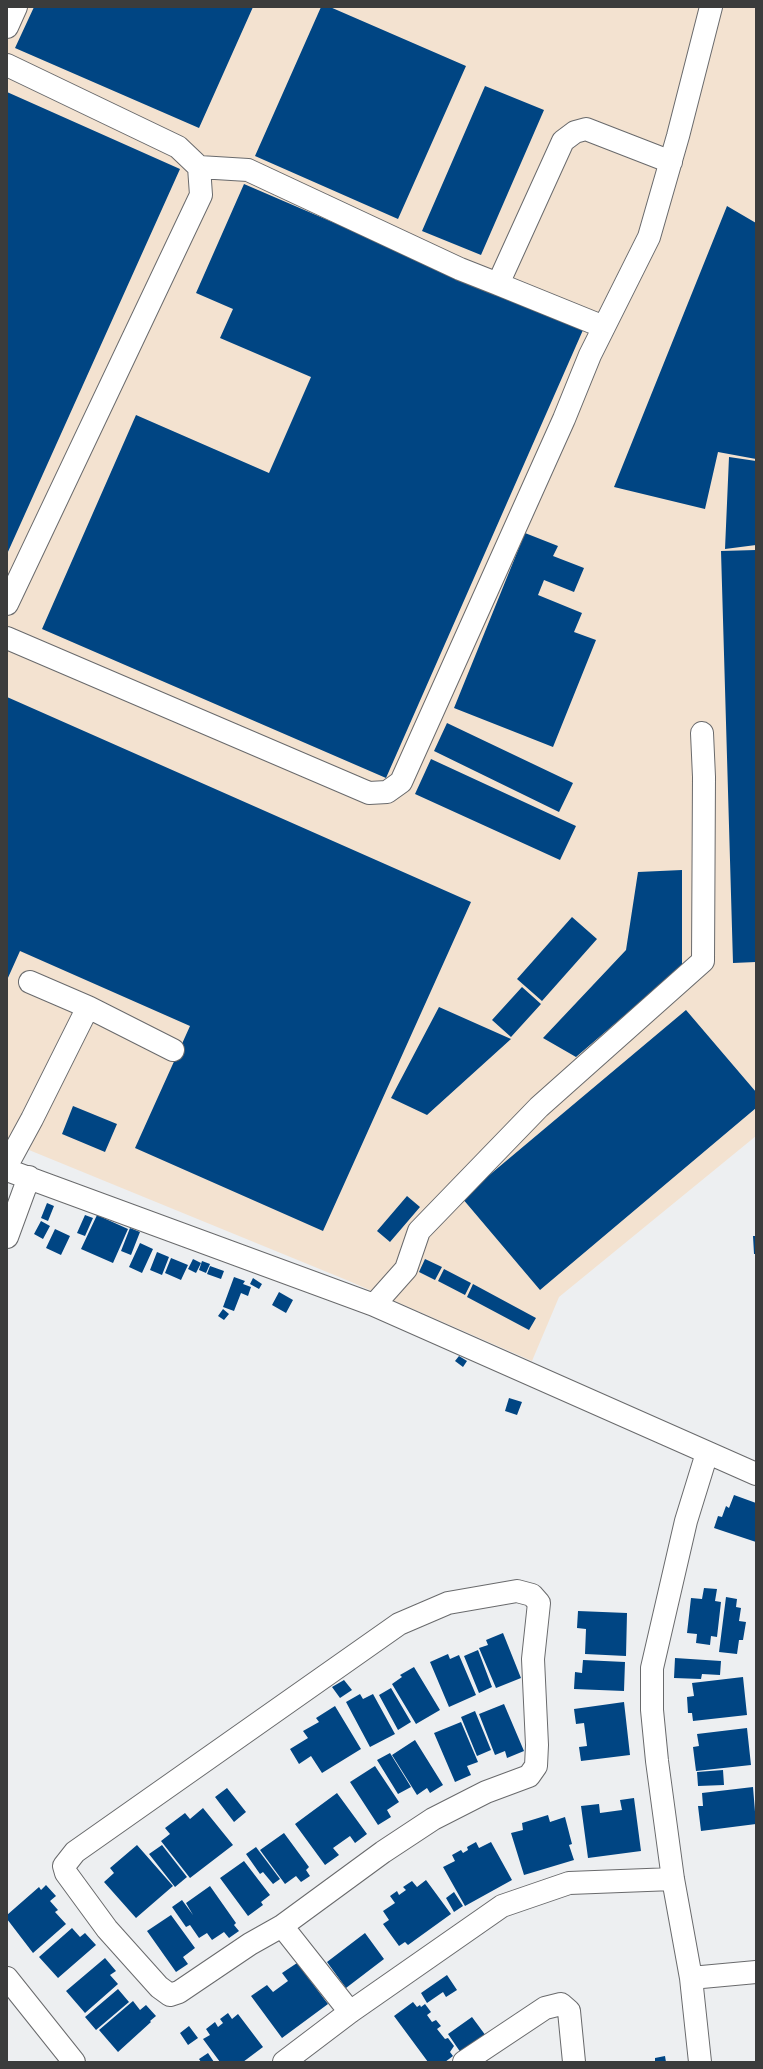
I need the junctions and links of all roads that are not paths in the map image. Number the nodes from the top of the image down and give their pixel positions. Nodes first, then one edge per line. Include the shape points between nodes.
1 (16, 7) edge
2 (711, 7) edge
3 (7, 27) edge
4 (7, 65) edge
5 (670, 162) junction
6 (200, 167) junction
7 (498, 284) junction
8 (604, 327) junction
9 (7, 604) edge
10 (7, 638) edge
11 (702, 733) dead end
12 (30, 982) dead end
13 (88, 1007) junction
14 (174, 1050) dead end
15 (7, 1165) edge
16 (7, 1170) edge
17 (29, 1177) junction
18 (7, 1237) edge
19 (374, 1305) junction
20 (707, 1453) junction
21 (756, 1474) edge
22 (673, 1879) junction
23 (282, 1926) junction
24 (756, 1972) edge
25 (7, 1978) edge
26 (691, 1978) junction
27 (350, 2012) junction
28 (74, 2062) edge
29 (284, 2062) edge
30 (464, 2062) edge
31 (574, 2062) edge
32 (700, 2062) edge

1 - 3 street
2 - 5 street
4 - 6 street via 178,147
5 - 7 street via 586,129 563,141
5 - 8 street via 649,237
6 - 7 street via 248,170 460,269
6 - 9 street via 201,195
7 - 8 street
8 - 10 street via 401,782 387,792 369,793
11 - 19 street via 703,961 540,1107 419,1231 406,1269
12 - 13 street
13 - 14 street
13 - 15 street
16 - 17 street
17 - 18 street
17 - 19 street
19 - 20 street
20 - 21 street
20 - 22 street via 686,1521 652,1668 654,1732
22 - 26 street
22 - 27 street via 569,1883 502,1906
23 - 23 street via 433,1819 486,1792 529,1776 536,1766 537,1745 533,1659 539,1603 532,1595 517,1590 448,1603 399,1624 75,1852 64,1866 66,1873 107,1929 159,1987 170,1995 179,1992 250,1944
23 - 27 street
24 - 26 street
25 - 28 street
26 - 32 street
27 - 29 street
30 - 31 street via 545,2008 561,2004 569,2011

